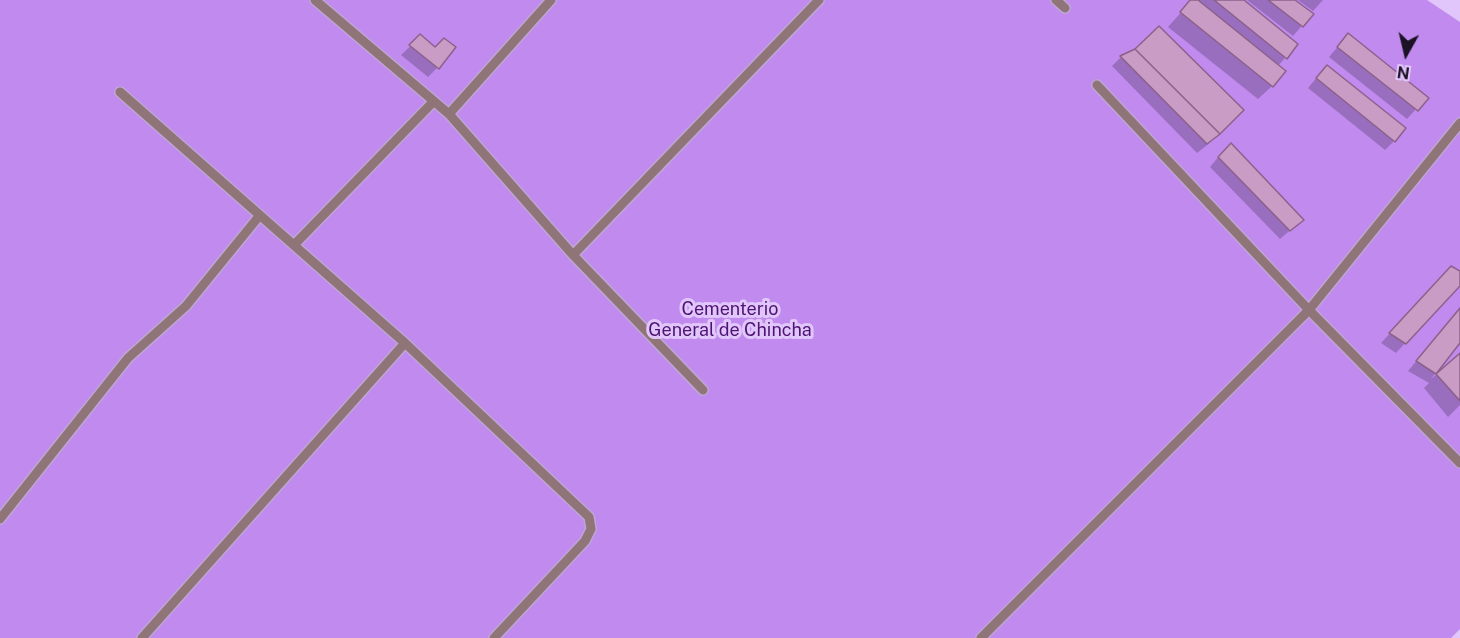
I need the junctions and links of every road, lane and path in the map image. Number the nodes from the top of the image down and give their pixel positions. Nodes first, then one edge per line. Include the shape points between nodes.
1 (315, 0) edge
2 (550, 0) edge
3 (819, 0) edge
4 (1056, 0) edge
5 (1065, 8) dead end
6 (1097, 85) dead end
7 (120, 92) dead end
8 (434, 101) junction
9 (449, 114) junction
10 (1460, 123) edge
11 (260, 215) junction
12 (294, 245) junction
13 (573, 255) junction
14 (1309, 310) junction
15 (405, 343) junction
16 (703, 390) dead end
17 (1460, 463) edge
18 (0, 519) edge
19 (142, 638) edge
20 (494, 638) edge
21 (981, 638) edge

1 - 8 lane
2 - 9 lane
3 - 13 lane
4 - 5 lane
6 - 14 lane
7 - 11 lane
8 - 9 lane
8 - 12 lane
9 - 13 lane
10 - 14 lane
11 - 12 lane
11 - 18 lane via 186,306 128,358
12 - 15 lane
13 - 16 lane
14 - 17 lane
14 - 21 lane
15 - 19 lane
15 - 20 lane via 589,517 591,529 585,541

